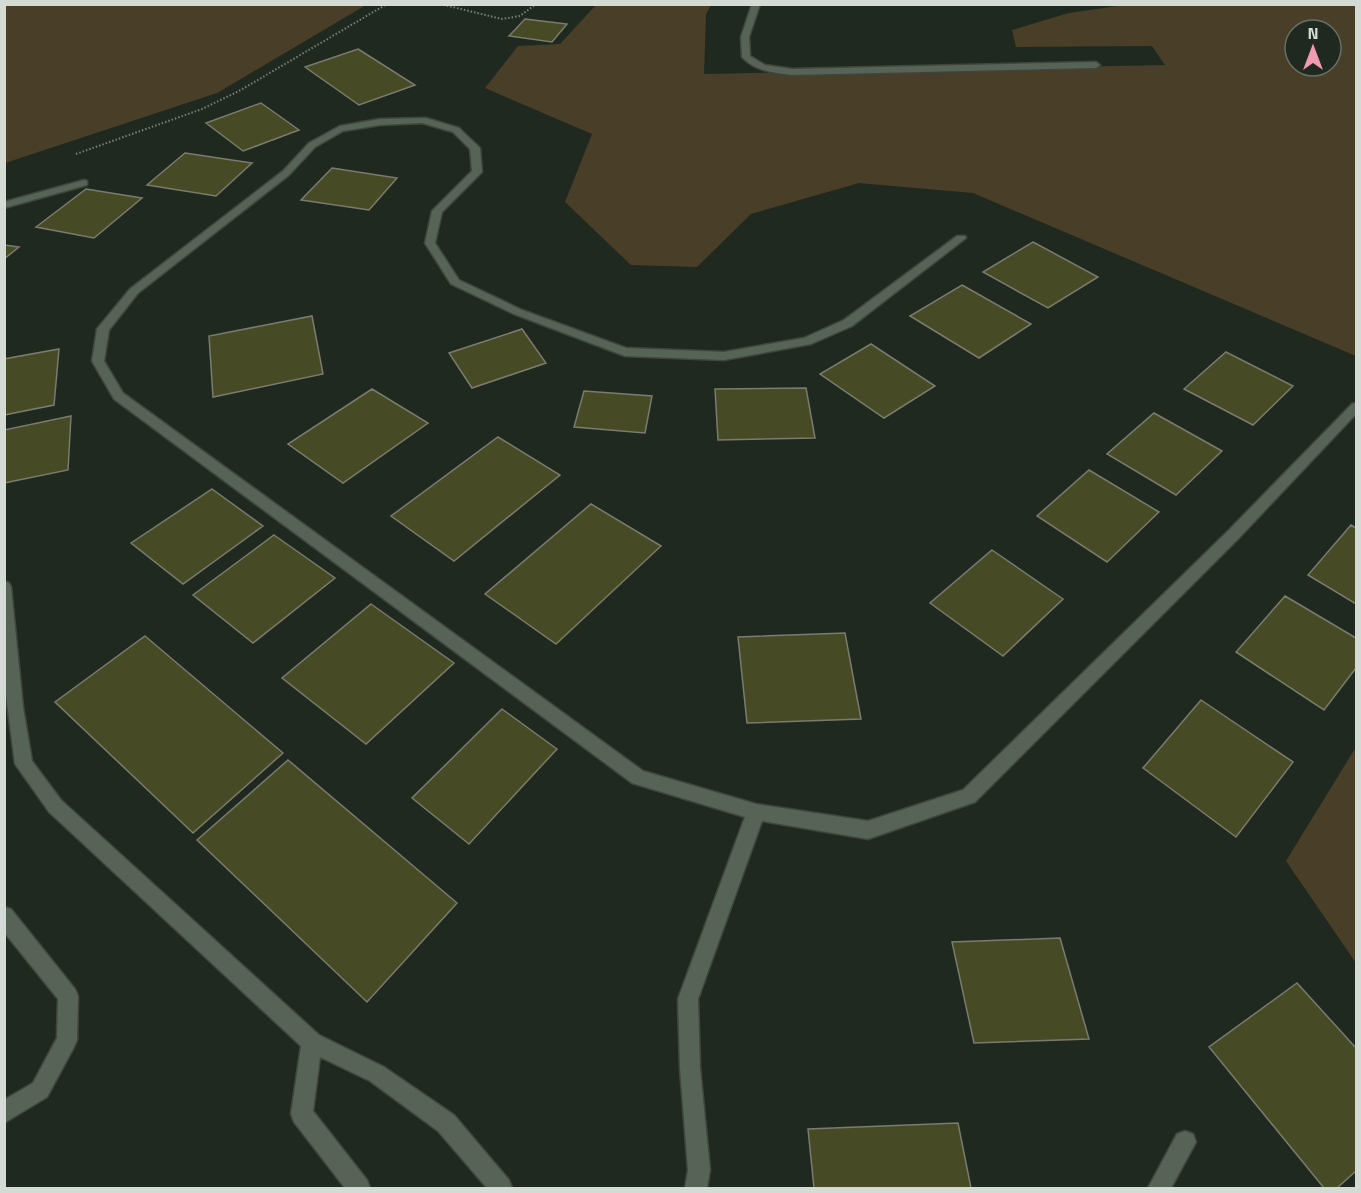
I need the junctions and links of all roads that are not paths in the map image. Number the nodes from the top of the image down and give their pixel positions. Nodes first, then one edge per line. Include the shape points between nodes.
1 (756, 4) edge
2 (1096, 65) dead end
3 (84, 183) dead end
4 (4, 205) edge
5 (962, 238) dead end
6 (1356, 407) edge
7 (4, 587) edge
8 (756, 812) junction
9 (4, 916) edge
10 (312, 1042) junction
11 (4, 1113) edge
12 (1185, 1142) dead end
13 (359, 1188) edge
14 (501, 1188) edge
15 (696, 1188) edge
16 (1159, 1188) edge

1 - 2 street via 745,37 746,57 768,69 792,72
3 - 4 street
5 - 8 street via 848,322 807,341 724,356 624,352 518,312 455,282 430,243 437,211 477,172 475,148 456,130 423,120 380,122 340,129 312,145 286,173 134,291 103,329 98,361 118,396 638,777
6 - 8 street via 1233,535 969,796 868,830
7 - 10 street via 24,764 56,806
8 - 15 street via 688,999 699,1170
9 - 11 street via 68,996 67,1040 40,1090
10 - 13 street via 302,1114
10 - 14 street via 377,1074 446,1123
12 - 16 street

